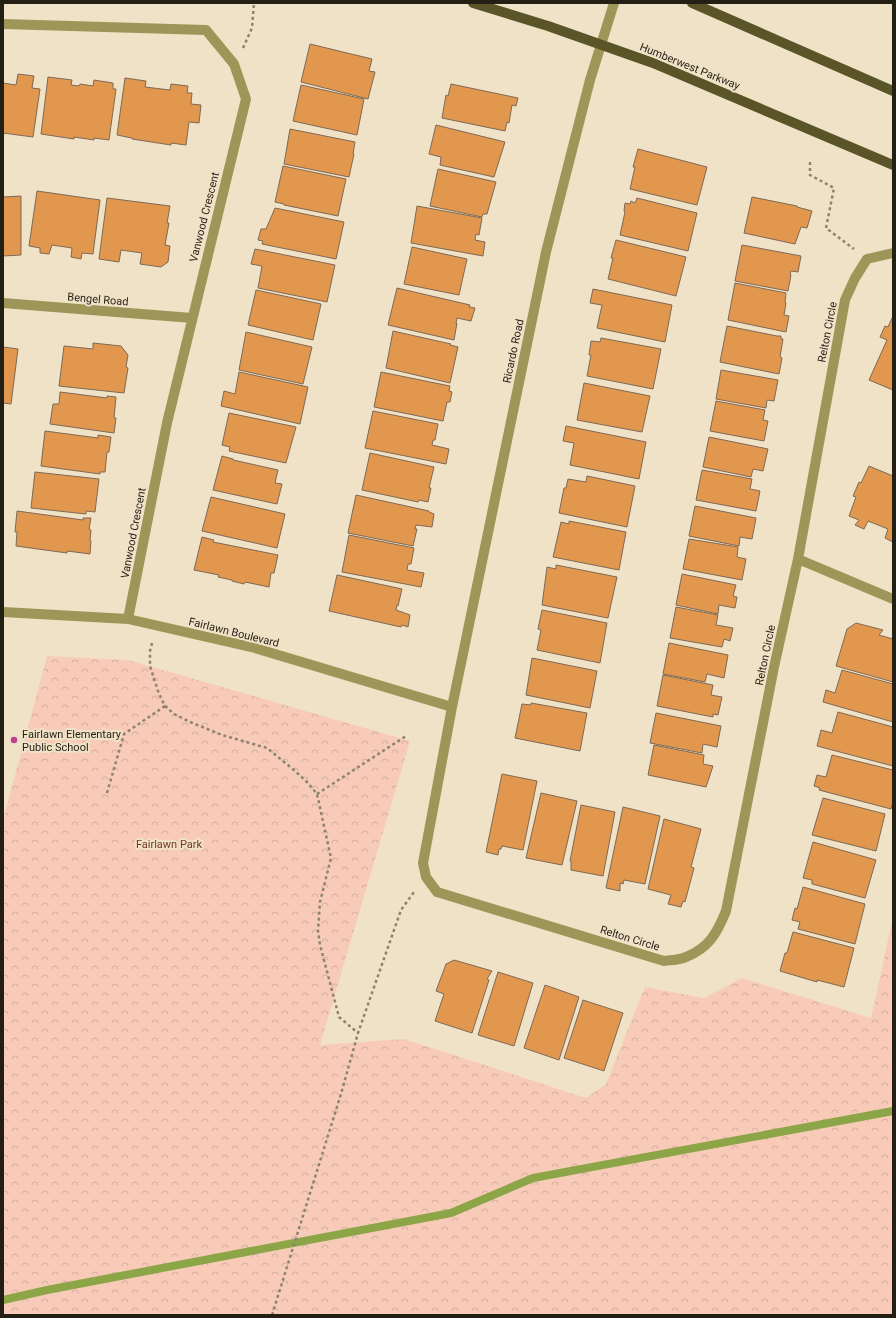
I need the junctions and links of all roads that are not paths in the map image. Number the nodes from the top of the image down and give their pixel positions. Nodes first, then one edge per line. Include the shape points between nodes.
1 (473, 3) edge
2 (614, 3) edge
3 (692, 3) edge
4 (3, 24) edge
5 (601, 44) junction
6 (893, 91) edge
7 (893, 165) edge
8 (893, 253) edge
9 (3, 303) edge
10 (192, 318) junction
11 (798, 559) junction
12 (893, 599) edge
13 (3, 612) edge
14 (128, 618) junction
15 (452, 708) junction

1 - 5 main road, Humberwest Parkway
2 - 5 street, Ricardo Road
3 - 6 main road
4 - 10 street, Vanwood Crescent via 206,30 234,64 246,99
5 - 7 main road, Humberwest Parkway via 653,63
5 - 15 street, Ricardo Road via 546,252
8 - 11 street, Relton Circle via 867,259 854,278 845,300
9 - 10 street, Bengel Road
10 - 14 street, Vanwood Crescent via 167,423
11 - 12 street
11 - 15 street, Relton Circle via 726,912 718,931 704,947 685,958 664,961 437,892 426,877 423,863
13 - 14 street, Fairlawn Boulevard
14 - 15 street, Fairlawn Boulevard via 255,648

